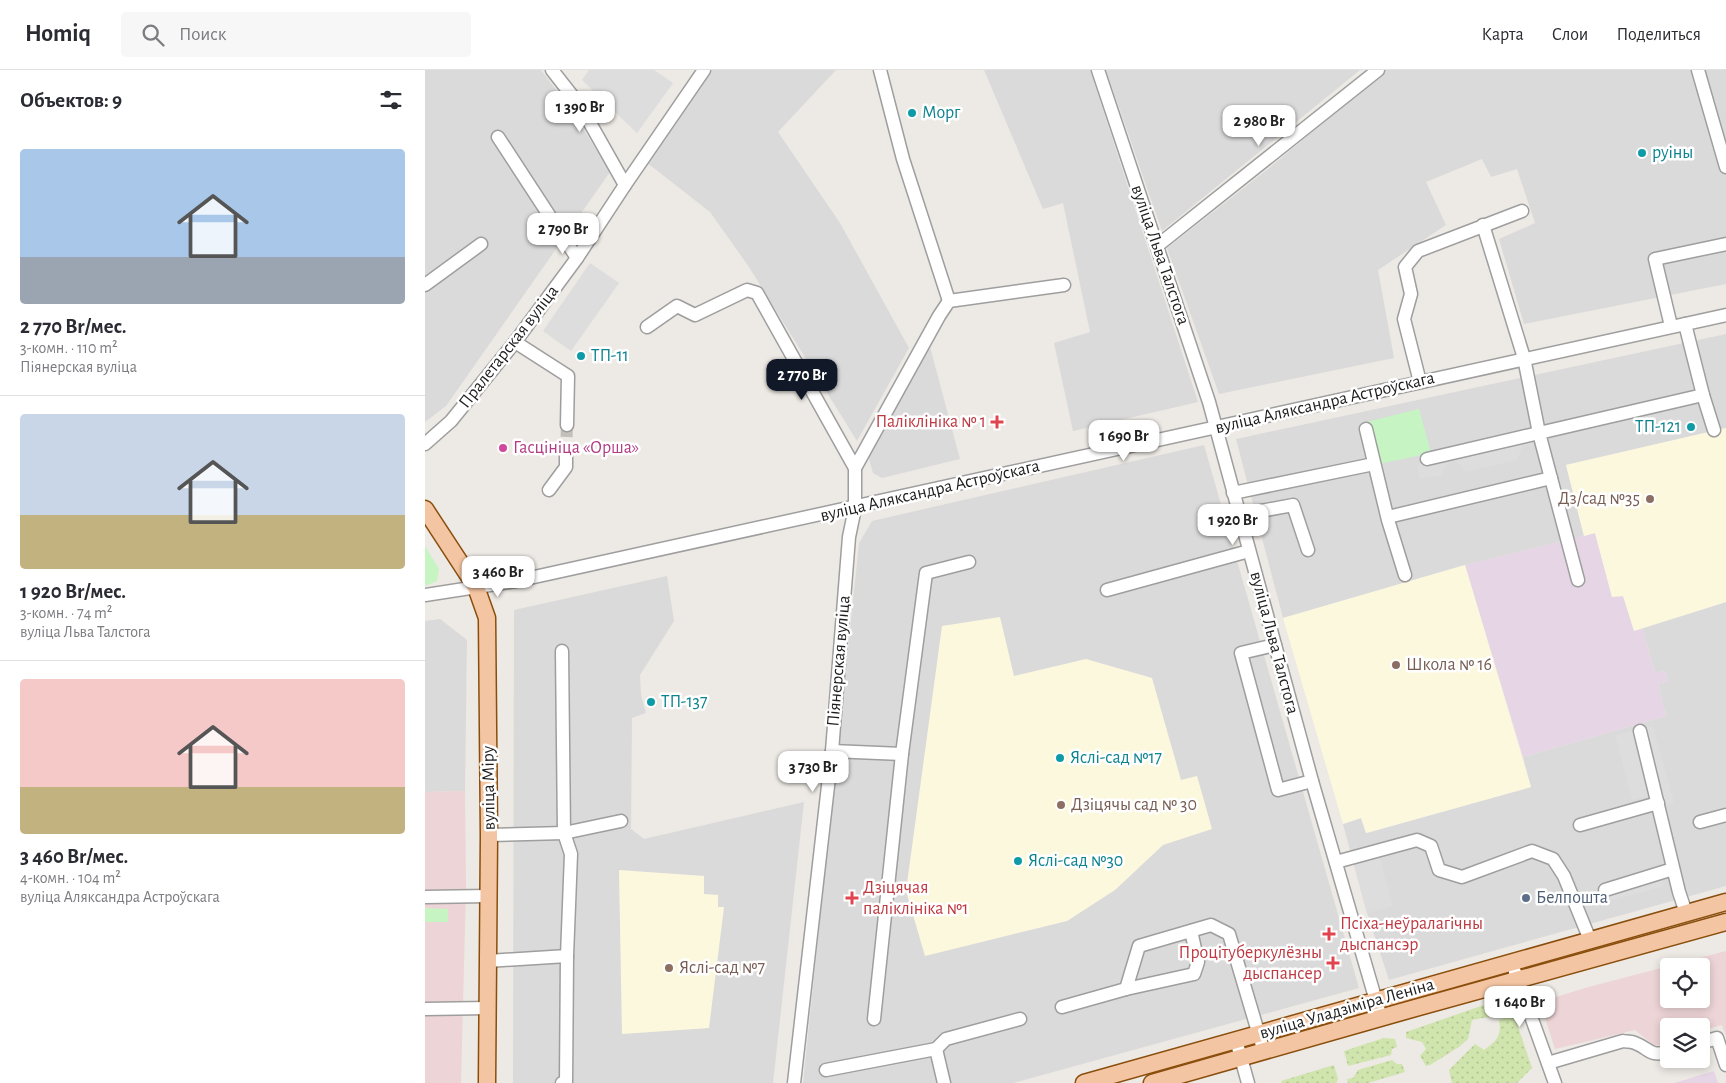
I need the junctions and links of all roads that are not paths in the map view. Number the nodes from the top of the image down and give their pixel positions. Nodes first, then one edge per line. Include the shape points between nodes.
1 (552, 70) edge
2 (704, 70) edge
3 (880, 70) edge
4 (1098, 70) edge
5 (1378, 70) edge
6 (1698, 70) edge
7 (497, 137) dead end
8 (1726, 167) edge
9 (625, 185) junction
10 (1522, 211) dead end
11 (1483, 225) junction
12 (481, 244) dead end
13 (1726, 244) edge
14 (1157, 246) junction
15 (577, 258) junction
16 (425, 285) edge
17 (1064, 285) dead end
18 (949, 301) junction
19 (1726, 315) edge
20 (1685, 324) junction
21 (1671, 326) junction
22 (647, 328) dead end
23 (515, 342) junction
24 (1524, 358) junction
25 (1420, 382) junction
26 (1703, 395) junction
27 (567, 425) tunnel mouth
28 (1216, 428) junction
29 (1365, 429) dead end
30 (1715, 430) dead end
31 (1539, 433) junction
32 (425, 444) edge
33 (566, 454) tunnel mouth
34 (1427, 459) dead end
35 (1369, 465) dead end
36 (855, 468) junction
37 (1551, 478) junction
38 (549, 490) dead end
39 (1233, 493) junction
40 (855, 508) junction
41 (425, 509) edge
42 (1239, 515) junction
43 (1388, 517) junction
44 (1308, 550) dead end
45 (1249, 551) junction
46 (969, 562) dead end
47 (1405, 575) dead end
48 (1578, 580) dead end
49 (476, 587) junction
50 (1107, 590) dead end
51 (425, 595) edge
52 (1275, 645) junction
53 (562, 651) dead end
54 (1640, 731) dead end
55 (832, 751) junction
56 (902, 754) junction
57 (1312, 781) junction
58 (1658, 803) junction
59 (1726, 815) edge
60 (621, 820) dead end
61 (1701, 822) dead end
62 (1580, 825) dead end
63 (564, 833) junction
64 (489, 835) junction
65 (1336, 862) junction
66 (1673, 869) junction
67 (1605, 890) dead end
68 (488, 896) junction
69 (425, 897) edge
70 (1726, 902) edge
71 (1686, 913) junction
72 (1726, 922) edge
73 (1191, 931) junction
74 (1590, 940) junction
75 (567, 956) junction
76 (488, 961) junction
77 (1512, 963) junction
78 (1517, 979) junction
79 (1126, 990) junction
80 (1376, 1001) junction
81 (1062, 1007) dead end
82 (487, 1008) junction
83 (425, 1009) edge
84 (1381, 1018) junction
85 (874, 1019) dead end
86 (1020, 1019) dead end
87 (1259, 1034) junction
88 (1237, 1040) junction
89 (1710, 1040) edge
90 (936, 1049) junction
91 (1264, 1052) junction
92 (1660, 1054) edge
93 (1241, 1058) junction
94 (1548, 1063) junction
95 (1726, 1065) edge
96 (826, 1070) dead end
97 (487, 1083) edge
98 (562, 1083) edge
99 (794, 1083) edge
100 (943, 1083) edge
101 (1084, 1083) edge
102 (1152, 1083) edge
103 (1248, 1083) edge
104 (1555, 1083) edge

1 - 9 street via 581,107
2 - 9 street, Пралетарская вуліца
3 - 18 street via 903,159
4 - 14 street, вуліца Льва Талстога
5 - 14 street
6 - 8 street
7 - 15 street
9 - 15 street, Пралетарская вуліца
10 - 11 street
11 - 24 street
11 - 25 street via 1418,251 1405,267 1411,294 1404,319
12 - 16 street
13 - 21 street via 1655,259
14 - 28 street, вуліца Льва Талстога
15 - 23 street, Пралетарская вуліца
17 - 18 street
18 - 36 street
19 - 20 street, вуліца Аляксандра Астроўскага
20 - 21 street, вуліца Аляксандра Астроўскага
20 - 26 street
21 - 24 street, вуліца Аляксандра Астроўскага
22 - 36 street, Піянерская вуліца via 677,306 695,315 747,290 757,293
23 - 27 street via 568,376
23 - 32 street, Пралетарская вуліца via 451,421
24 - 25 street, вуліца Аляксандра Астроўскага
24 - 31 street
25 - 28 street, вуліца Аляксандра Астроўскага
26 - 30 street
26 - 31 street
28 - 39 street, вуліца Льва Талстога
28 - 40 street, вуліца Аляксандра Астроўскага
29 - 43 street
31 - 34 street
31 - 37 street
33 - 38 street via 566,467
35 - 39 street
36 - 40 street, Піянерская вуліца
37 - 43 street
37 - 48 street
39 - 42 street, вуліца Льва Талстога
40 - 49 street, вуліца Аляксандра Астроўскага
40 - 55 street, Піянерская вуліца via 849,537
41 - 49 main road, вуліца Міру
42 - 44 street via 1293,505
42 - 45 street, вуліца Льва Талстога
43 - 47 street
45 - 50 street
45 - 52 street, вуліца Льва Талстога
46 - 56 street via 926,573
49 - 51 street, вуліца Аляксандра Астроўскага
49 - 64 main road, вуліца Міру via 487,618
52 - 57 street, вуліца Льва Талстога
52 - 57 street via 1241,653 1275,781 1278,790
53 - 63 street
54 - 58 street
55 - 56 street
55 - 99 street, Піянерская вуліца
56 - 85 street
57 - 65 street, вуліца Льва Талстога
58 - 62 street
58 - 66 street
59 - 61 street
60 - 63 street
63 - 64 street
63 - 75 street via 571,854
64 - 68 main road, вуліца Міру
65 - 74 street via 1417,840 1431,846 1439,870 1462,877 1531,851 1553,859 1564,876
65 - 80 street, вуліца Льва Талстога
66 - 67 street
66 - 71 street
68 - 69 street
68 - 76 main road, вуліца Міру
70 - 71 main road, вуліца Уладзіміра Леніна
71 - 74 main road, вуліца Уладзіміра Леніна
72 - 78 main road, вуліца Уладзіміра Леніна
73 - 79 street via 1139,946
73 - 79 street via 1199,962 1194,974
73 - 87 street via 1211,925 1229,934
74 - 77 main road, вуліца Уладзіміра Леніна
75 - 76 street
75 - 98 street via 566,1082
76 - 82 main road, вуліца Міру
77 - 78 street
77 - 80 main road, вуліца Уладзіміра Леніна
78 - 84 main road, вуліца Уладзіміра Леніна
78 - 94 street
79 - 81 street
80 - 84 street, вуліца Льва Талстога
80 - 87 main road, вуліца Уладзіміра Леніна
82 - 83 street
82 - 97 main road, вуліца Міру
84 - 91 main road, вуліца Уладзіміра Леніна
86 - 90 street via 946,1039
87 - 88 main road, вуліца Уладзіміра Леніна
87 - 91 street
88 - 93 street
88 - 101 main road, вуліца Уладзіміра Леніна
89 - 95 street via 1717,1038
90 - 96 street
90 - 100 street
91 - 93 main road, вуліца Уладзіміра Леніна
92 - 94 street via 1623,1041
93 - 102 main road, вуліца Уладзіміра Леніна
93 - 103 street
94 - 104 street

